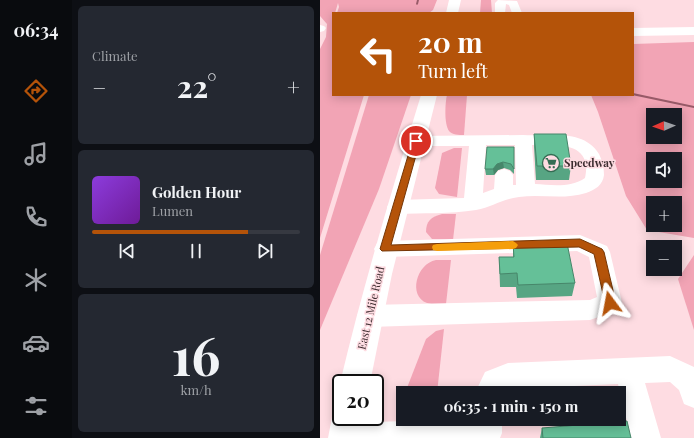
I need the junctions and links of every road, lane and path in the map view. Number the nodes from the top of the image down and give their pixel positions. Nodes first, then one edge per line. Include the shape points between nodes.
1 (455, 0) edge
2 (504, 0) edge
3 (452, 12) edge
4 (500, 12) edge
5 (517, 12) edge
6 (694, 31) edge
7 (634, 32) edge
8 (429, 96) edge
9 (523, 140) junction
10 (416, 141) junction
11 (478, 141) junction
12 (504, 175) dead end
13 (526, 190) junction
14 (503, 194) junction
15 (473, 203) junction
16 (397, 207) junction
17 (385, 249) junction
18 (369, 316) junction
19 (628, 371) junction
20 (357, 374) edge
21 (492, 386) edge
22 (694, 394) edge
23 (346, 426) edge
24 (487, 430) edge
25 (344, 438) edge
26 (646, 438) edge

1 - 3 main road
2 - 4 lane via 500,3
2 - 5 lane via 513,3
6 - 7 lane
8 - 10 main road, East 12 Mile Road
9 - 11 lane via 504,146
9 - 13 lane
9 - 13 lane via 557,140 582,145 592,158 595,173 592,182 584,188
10 - 11 lane
10 - 16 main road, East 12 Mile Road
11 - 15 lane
12 - 14 lane
13 - 14 lane
14 - 15 lane
15 - 16 lane via 459,206
16 - 17 main road, East 12 Mile Road
17 - 18 main road, East 12 Mile Road
17 - 18 lane via 580,243 599,252 610,303 590,310
18 - 20 main road, East 12 Mile Road
19 - 21 lane via 508,376 495,381
19 - 22 lane via 670,370 683,373 690,382
19 - 26 lane
23 - 25 main road
24 - 25 lane

